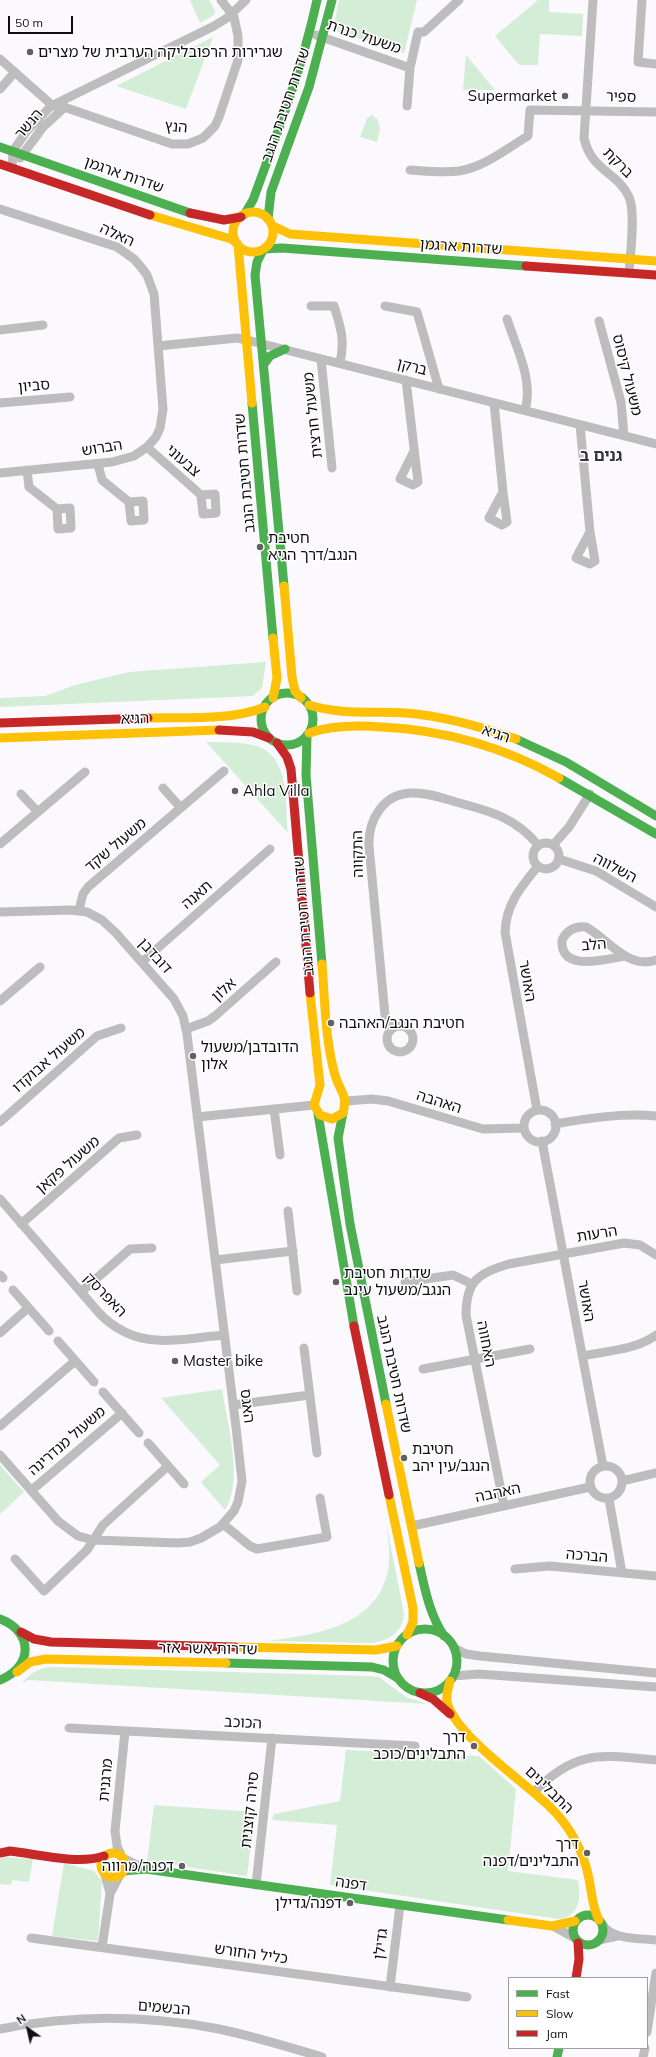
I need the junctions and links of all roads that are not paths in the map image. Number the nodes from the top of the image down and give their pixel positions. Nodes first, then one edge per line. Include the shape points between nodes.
1 (220, 0) edge
2 (246, 0) edge
3 (317, 0) edge
4 (332, 0) edge
5 (459, 0) edge
6 (593, 0) edge
7 (642, 0) edge
8 (232, 13) junction
9 (309, 33) junction
10 (323, 38) junction
11 (0, 59) edge
12 (656, 64) edge
13 (410, 68) junction
14 (15, 72) junction
15 (88, 88) junction
16 (0, 89) edge
17 (51, 106) junction
18 (407, 106) dead end
19 (64, 107) junction
20 (585, 110) junction
21 (656, 112) edge
22 (0, 147) edge
23 (13, 151) junction
24 (23, 155) junction
25 (0, 164) edge
26 (12, 168) junction
27 (410, 170) dead end
28 (0, 208) edge
29 (242, 216) junction
30 (270, 223) junction
31 (237, 244) junction
32 (264, 249) junction
33 (630, 259) junction
34 (656, 261) edge
35 (629, 273) junction
36 (656, 275) edge
37 (310, 306) dead end
38 (385, 306) dead end
39 (507, 319) dead end
40 (599, 321) dead end
41 (43, 325) dead end
42 (0, 330) edge
43 (247, 340) junction
44 (262, 344) junction
45 (158, 346) junction
46 (285, 349) junction
47 (321, 359) junction
48 (340, 363) junction
49 (264, 364) junction
50 (406, 380) junction
51 (439, 389) junction
52 (70, 397) dead end
53 (0, 403) edge
54 (494, 403) junction
55 (524, 410) junction
56 (580, 425) junction
57 (624, 436) junction
58 (656, 444) edge
59 (147, 447) junction
60 (413, 453) dead end
61 (98, 464) junction
62 (332, 468) dead end
63 (27, 470) junction
64 (0, 473) edge
65 (503, 492) dead end
66 (201, 495) dead end
67 (130, 502) dead end
68 (57, 509) dead end
69 (590, 532) dead end
70 (273, 698) junction
71 (301, 698) junction
72 (308, 705) junction
73 (265, 707) junction
74 (0, 723) edge
75 (308, 734) junction
76 (0, 738) edge
77 (269, 738) junction
78 (278, 743) junction
79 (224, 771) dead end
80 (85, 772) dead end
81 (163, 788) dead end
82 (21, 794) dead end
83 (590, 794) junction
84 (181, 808) junction
85 (38, 812) junction
86 (656, 816) edge
87 (656, 834) edge
88 (0, 844) edge
89 (554, 844) junction
90 (538, 845) junction
91 (270, 849) dead end
92 (559, 859) junction
93 (538, 866) junction
94 (656, 907) edge
95 (79, 910) junction
96 (0, 912) edge
97 (625, 956) junction
98 (656, 960) edge
99 (142, 962) junction
100 (276, 962) dead end
101 (40, 967) dead end
102 (0, 1001) edge
103 (121, 1028) dead end
104 (392, 1028) dead end
105 (186, 1029) junction
106 (342, 1092) junction
107 (317, 1093) junction
108 (346, 1101) junction
109 (314, 1105) junction
110 (274, 1109) junction
111 (536, 1110) junction
112 (343, 1113) junction
113 (318, 1114) junction
114 (656, 1116) edge
115 (197, 1117) junction
116 (0, 1122) edge
117 (555, 1124) junction
118 (524, 1128) junction
119 (136, 1135) dead end
120 (542, 1141) junction
121 (280, 1155) dead end
122 (0, 1199) edge
123 (288, 1211) dead end
124 (21, 1224) junction
125 (152, 1248) dead end
126 (292, 1251) junction
127 (563, 1254) junction
128 (656, 1255) edge
129 (215, 1260) junction
130 (405, 1282) dead end
131 (472, 1284) junction
132 (13, 1290) dead end
133 (297, 1291) dead end
134 (81, 1292) junction
135 (28, 1308) junction
136 (49, 1331) dead end
137 (0, 1332) edge
138 (224, 1335) junction
139 (656, 1335) edge
140 (58, 1341) dead end
141 (304, 1348) dead end
142 (530, 1349) dead end
143 (582, 1356) junction
144 (475, 1360) junction
145 (75, 1361) junction
146 (423, 1369) dead end
147 (94, 1382) dead end
148 (103, 1392) dead end
149 (310, 1395) junction
150 (233, 1405) junction
151 (122, 1413) junction
152 (0, 1426) edge
153 (139, 1433) dead end
154 (148, 1443) dead end
155 (318, 1453) dead end
156 (0, 1455) edge
157 (168, 1466) junction
158 (602, 1466) junction
159 (656, 1473) edge
160 (622, 1480) junction
161 (184, 1484) dead end
162 (590, 1487) junction
163 (32, 1490) junction
164 (320, 1498) dead end
165 (609, 1499) junction
166 (504, 1506) junction
167 (223, 1524) junction
168 (412, 1526) junction
169 (94, 1540) junction
170 (15, 1559) dead end
171 (515, 1569) dead end
172 (622, 1573) junction
173 (656, 1576) edge
174 (0, 1618) edge
175 (21, 1632) junction
176 (407, 1635) junction
177 (444, 1636) junction
178 (397, 1646) junction
179 (454, 1648) junction
180 (17, 1672) junction
181 (656, 1672) edge
182 (399, 1679) junction
183 (451, 1679) junction
184 (0, 1680) edge
185 (656, 1687) edge
186 (419, 1692) junction
187 (460, 1723) junction
188 (69, 1728) dead end
189 (125, 1731) junction
190 (272, 1738) junction
191 (415, 1746) dead end
192 (656, 1760) edge
193 (534, 1792) junction
194 (116, 1831) junction
195 (0, 1846) edge
196 (12, 1851) junction
197 (0, 1852) edge
198 (105, 1856) junction
199 (122, 1857) junction
200 (74, 1858) junction
201 (146, 1869) junction
202 (103, 1873) junction
203 (122, 1873) junction
204 (256, 1884) junction
205 (591, 1893) junction
206 (110, 1894) junction
207 (400, 1905) junction
208 (578, 1918) junction
209 (600, 1922) junction
210 (552, 1926) junction
211 (620, 1936) junction
212 (31, 1938) dead end
213 (576, 1940) junction
214 (656, 1940) edge
215 (596, 1942) junction
216 (102, 1947) junction
217 (578, 1968) junction
218 (656, 1973) edge
219 (576, 1977) edge
220 (390, 1987) junction
221 (466, 1998) dead end
222 (650, 2026) edge
223 (0, 2029) edge
224 (322, 2057) edge

1 - 8 street
2 - 8 street, הנשר
3 - 9 main road, שדרות חטיבת הנגב
4 - 10 main road, שדרות חטיבת הנגב
5 - 13 street, משעול כנרת via 424,32 418,32
6 - 20 street, ברקת
7 - 12 street via 638,62
8 - 15 street, הנשר via 214,26
8 - 19 street, הנץ via 239,44 236,68 215,126 203,138 188,144 164,142
9 - 10 street, משעול כנרת
9 - 29 main road, שדרות חטיבת הנגב via 284,115 250,207
10 - 13 street, משעול כנרת
10 - 30 main road, שדרות חטיבת הנגב via 303,104 271,192
11 - 14 street
13 - 18 street, משעול כנרת
14 - 16 street
14 - 17 street
15 - 17 street, הנשר
15 - 19 street, הנשר
17 - 19 street, הנץ
17 - 23 street, הנשר via 26,132
19 - 24 street, הנשר via 43,127
20 - 21 street, ספיר
20 - 27 street, ספיר via 530,110 528,136 490,159 470,168 451,172
20 - 33 street, ברקת via 584,138 588,150 598,166 623,188 630,198
22 - 23 main road, שדרות ארגמן
23 - 24 main road, שדרות ארגמן
23 - 26 street, הנשר
24 - 26 street, הנשר
24 - 29 main road, שדרות ארגמן via 199,216 224,220
25 - 26 main road, שדרות ארגמן
26 - 31 main road, שדרות ארגמן via 161,219 231,239
28 - 45 street, האלה via 107,243 134,259 147,275 154,294
29 - 30 main road via 257,212
29 - 31 main road via 234,228
30 - 32 main road via 272,240
30 - 33 main road, שדרות ארגמן via 290,234
31 - 32 main road via 250,252
31 - 43 main road, שדרות חטיבת הנגב
32 - 35 main road, שדרות ארגמן via 285,248
32 - 44 main road, שדרות חטיבת הנגב via 255,272
33 - 34 main road, שדרות ארגמן
33 - 35 street, ברקת
35 - 36 main road, שדרות ארגמן
37 - 48 street via 334,306 342,335
38 - 51 street via 417,312
39 - 55 street via 527,382 528,397
40 - 57 street, משעול קיסוס via 622,402
41 - 42 street
43 - 44 street, ברקן
43 - 45 street, ברקן via 237,338
43 - 70 main road, שדרות חטיבת הנגב via 276,669
44 - 46 street, ברקן
44 - 49 main road, שדרות חטיבת הנגב
45 - 59 street, הברוש via 163,418 156,437
46 - 47 street, ברקן
46 - 49 main road via 270,356
47 - 48 street, ברקן
47 - 62 street, משעול חרצית
48 - 50 street, ברקן
49 - 71 main road, שדרות חטיבת הנגב via 291,668 293,686
50 - 51 street, ברקן
50 - 60 street
51 - 54 street, ברקן
52 - 53 street, סביון
54 - 55 street, ברקן
54 - 65 street
55 - 56 street, ברקן
56 - 57 street, ברקן
56 - 69 street
57 - 58 street, ברקן
59 - 61 street, הברוש via 124,460
59 - 66 street, צבעוני
61 - 63 street, הברוש
61 - 67 street via 102,480
63 - 64 street, הברוש
63 - 68 street via 29,487
70 - 71 main road via 287,694
70 - 73 main road
71 - 72 main road
72 - 75 main road via 313,719
72 - 86 main road, הגיא via 326,711 388,711 417,714 482,727 561,759
73 - 74 main road, הגיא via 233,715
73 - 77 main road via 262,724
75 - 78 main road via 302,741 292,745
75 - 83 main road, הגיא via 334,726 387,726 447,735 478,742 528,761
75 - 106 main road, שדרות חטיבת הנגב via 306,771 329,1046 334,1073
76 - 77 main road, הגיא via 232,730 253,732
77 - 78 main road
78 - 107 main road, שדרות חטיבת הנגב via 291,769 314,1039 320,1082
79 - 84 street, משעול שקד
80 - 85 street
81 - 84 street
82 - 85 street
83 - 87 main road, הגיא
83 - 89 street via 569,827
84 - 95 street, משעול שקד via 88,887 82,894
85 - 88 street
89 - 90 street via 543,842
89 - 92 street via 560,853
90 - 93 street via 533,853
90 - 104 street, התקווה via 527,831 482,809 412,792 400,794 383,805 372,821 368,835 385,1015
91 - 99 street, תאנה
92 - 93 street via 554,867 549,869
92 - 94 street, השלווה via 596,871
93 - 111 street, האושר via 511,903 505,918 505,932
95 - 96 street, דובדבן
95 - 99 street, דובדבן via 92,914 106,924
97 - 97 street, הלב via 586,927 569,930 562,940 565,954 575,961 587,962
97 - 98 street, הלב via 645,962
99 - 105 street, דובדבן via 174,999
100 - 105 street, אלון via 216,1016
101 - 102 street
103 - 116 street, משעול אבוקדו via 97,1036
105 - 115 street, דובדבן
106 - 107 main road via 330,1087 323,1088
106 - 108 main road
107 - 109 main road
108 - 112 main road
108 - 118 street, האהבה via 388,1101 483,1129
109 - 110 street
109 - 113 main road
110 - 115 street
110 - 121 street
111 - 117 street via 548,1113 553,1117
111 - 118 street via 526,1117
112 - 113 main road via 332,1119
112 - 168 main road, שדרות חטיבת הנגב via 339,1122 338,1138 350,1224
113 - 176 main road, שדרות חטיבת הנגב via 347,1294 413,1608 413,1622
114 - 117 street via 610,1115
115 - 129 street, האגס
117 - 120 street via 553,1134
118 - 120 street via 526,1135 531,1139
119 - 124 street, משעול פקאן via 119,1138
120 - 127 street, האושר
122 - 124 street, האפרסק
123 - 126 street
124 - 134 street, האפרסק
125 - 134 street via 130,1249
126 - 129 street
126 - 133 street
127 - 128 street, הרעות via 624,1243 640,1245
127 - 131 street via 491,1269 478,1276
127 - 143 street, האושר
129 - 138 street, האגס
130 - 131 street via 453,1275
131 - 144 street, האחווה via 466,1298 466,1315
132 - 135 street
134 - 138 street, האפרסק via 112,1324 136,1338 157,1341
135 - 136 street
135 - 137 street
138 - 150 street, האגס
139 - 143 street via 646,1342
140 - 145 street
141 - 149 street
142 - 144 street
143 - 158 street, האושר
144 - 146 street
144 - 166 street, האחווה
145 - 147 street
145 - 152 street
148 - 151 street, משעול מנדרינה
149 - 150 street
149 - 155 street
150 - 167 street, האגס via 242,1481 238,1502
151 - 153 street, משעול מנדרינה
151 - 163 street, משעול מנדרינה
154 - 157 street
156 - 163 street, האגס
157 - 161 street
157 - 169 street via 103,1525
158 - 160 street via 615,1469 620,1473
158 - 162 street via 589,1479
159 - 160 street
160 - 165 street via 620,1492
162 - 165 street via 597,1496
162 - 166 street, האהבה
163 - 169 street, האגס via 65,1527 78,1536
164 - 167 street via 327,1537 257,1549
165 - 172 street
166 - 168 street, האהבה
167 - 169 street, האגס via 211,1534 190,1542
168 - 177 main road, שדרות חטיבת הנגב via 427,1600 435,1622
169 - 170 street via 87,1550 44,1591
171 - 172 street, הברכה via 550,1566
172 - 173 street, הברכה
174 - 175 main road, שדרות אשר אזר via 10,1622
175 - 178 main road, שדרות אשר אזר via 34,1639 51,1642 376,1650
175 - 180 main road via 26,1641 26,1650 23,1664
176 - 177 main road via 426,1630
176 - 178 main road
177 - 179 main road
178 - 182 main road via 394,1665
179 - 181 street via 466,1654 480,1656
179 - 183 main road via 456,1662
180 - 182 main road, שדרות אשר אזר via 33,1661 46,1659 372,1667 384,1670
180 - 184 main road, שדרות אשר אזר
182 - 186 main road via 406,1686
183 - 185 street via 479,1674
183 - 186 main road via 438,1690
183 - 187 main road, התבלינים via 447,1692 448,1703
186 - 187 main road, התבלינים via 433,1699
187 - 193 main road, התבלינים
188 - 189 street, הכוכב
189 - 190 street, הכוכב
189 - 194 street, מרגנית
190 - 191 street, הכוכב
190 - 204 street, סירה קוצנית
192 - 193 street via 612,1756 583,1759 560,1769
193 - 205 main road, התבלינים via 560,1818 576,1843 588,1872
194 - 198 street, מרגנית
194 - 199 street, מרגנית via 117,1846
195 - 196 main road
196 - 197 main road
196 - 200 main road
198 - 199 main road via 115,1853
198 - 200 main road via 95,1859
198 - 202 main road via 101,1863
199 - 201 street, דפנה via 134,1866
199 - 203 main road via 125,1866
200 - 202 main road via 90,1863
201 - 203 main road, דפנה
201 - 204 main road, דפנה
202 - 203 main road via 112,1877
202 - 206 street
203 - 206 street
204 - 207 main road, דפנה
205 - 208 main road, התבלינים via 588,1907
205 - 209 main road, התבלינים
206 - 216 street
207 - 210 main road, דפנה
207 - 220 street, גדילן
208 - 209 main road via 590,1915
208 - 210 main road, דפנה
208 - 213 main road via 572,1927
209 - 211 street via 607,1930
209 - 215 main road via 603,1931
210 - 213 street, דפנה
211 - 214 street
211 - 215 street via 610,1936
212 - 216 street, כליל החורש
213 - 215 main road via 584,1946
213 - 217 main road
215 - 217 main road
216 - 220 street, כליל החורש
217 - 219 main road
218 - 222 street
220 - 221 street, כליל החורש
223 - 224 street, הבשמים via 75,2020 162,2021 236,2033

